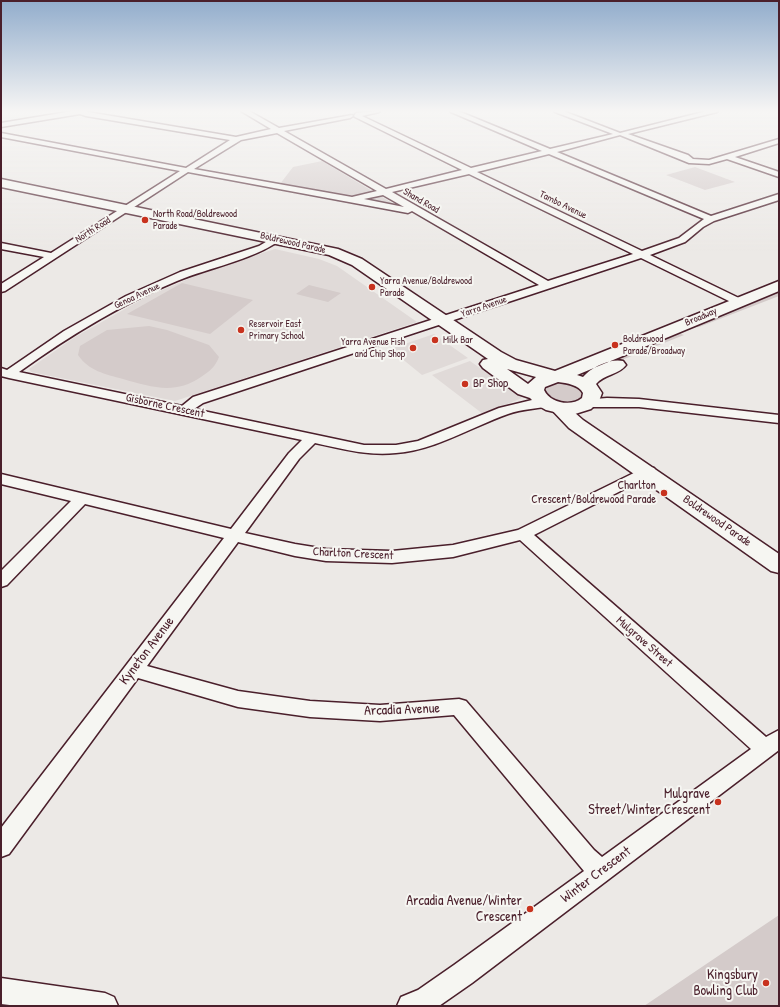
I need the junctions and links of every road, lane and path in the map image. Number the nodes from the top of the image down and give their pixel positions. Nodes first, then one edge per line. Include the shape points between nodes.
1 (122, 158) edge
2 (207, 158) edge
3 (326, 158) edge
4 (442, 158) edge
5 (521, 158) edge
6 (566, 158) edge
7 (683, 158) edge
8 (721, 158) edge
9 (726, 158) edge
10 (188, 170) junction
11 (469, 171) junction
12 (779, 175) edge
13 (8, 186) edge
14 (384, 192) junction
15 (779, 198) edge
16 (351, 200) junction
17 (415, 210) junction
18 (124, 211) junction
19 (711, 219) junction
20 (273, 241) junction
21 (1, 246) edge
22 (640, 255) junction
23 (52, 256) junction
24 (547, 285) junction
25 (779, 286) edge
26 (1, 289) edge
27 (779, 299) edge
28 (739, 302) junction
29 (437, 322) junction
30 (674, 329) junction
31 (694, 333) junction
32 (487, 357) junction
33 (5, 373) edge
34 (556, 377) junction
35 (587, 396) junction
36 (544, 400) junction
37 (191, 411) junction
38 (779, 419) edge
39 (309, 436) junction
40 (650, 474) junction
41 (1, 479) edge
42 (82, 499) junction
43 (523, 534) junction
44 (235, 536) junction
45 (779, 565) edge
46 (1, 581) edge
47 (133, 669) junction
48 (772, 744) edge
49 (1, 846) edge
50 (601, 871) junction
51 (1, 991) edge
52 (104, 1006) edge
53 (410, 1006) edge

1 - 10 street
2 - 10 street, North Road
3 - 14 street, Shand Road
4 - 11 street, Tambo Avenue
5 - 11 street
6 - 19 street
7 - 8 street via 703,161
9 - 12 street
10 - 16 street
10 - 18 street, North Road
11 - 14 street
11 - 22 street, Tambo Avenue
13 - 18 main road, Boldrewood Parade
14 - 16 street
14 - 17 street, Shand Road
15 - 19 street, Yarra Avenue
16 - 17 street
17 - 24 street, Shand Road
18 - 20 main road, Boldrewood Parade
18 - 23 street, North Road
19 - 22 street, Yarra Avenue via 682,240
20 - 29 main road, Boldrewood Parade via 333,252 357,262
20 - 33 street, Genoa Avenue via 262,248 171,280 100,313
21 - 23 street
22 - 24 street, Yarra Avenue
22 - 28 street, Tambo Avenue
23 - 26 street, North Road
24 - 29 street, Yarra Avenue
25 - 28 main road, Broadway
27 - 31 main road, Broadway
28 - 30 main road, Broadway
29 - 32 main road, Boldrewood Parade
29 - 37 street, Yarra Avenue via 210,397
30 - 31 main road
30 - 34 main road, Broadway
31 - 35 main road, Broadway via 593,376
32 - 34 main road, Boldrewood Parade
32 - 36 main road, Boldrewood Parade via 525,390
33 - 37 street, Gisborne Crescent
34 - 35 main road, Boldrewood Parade via 574,379
34 - 36 main road, Broadway via 540,381 535,387
35 - 36 main road via 572,408
35 - 38 street via 607,402 639,403
35 - 40 main road, Boldrewood Parade via 584,420 592,430
36 - 39 street, Gisborne Crescent via 504,411 421,445 381,450 345,446
36 - 40 main road, Boldrewood Parade
37 - 39 street, Gisborne Crescent
39 - 44 street, Kyneton Avenue
40 - 43 street, Charlton Crescent
40 - 45 main road, Boldrewood Parade
41 - 42 street, Charlton Crescent
42 - 44 street, Charlton Crescent
42 - 46 street
43 - 44 street, Charlton Crescent via 453,551 392,557 326,555
43 - 48 street, Mulgrave Street
44 - 47 street, Kyneton Avenue
47 - 49 street, Kyneton Avenue
47 - 50 street, Arcadia Avenue via 238,698 310,709 380,713 459,707 586,858
48 - 50 street, Winter Crescent
50 - 53 street, Winter Crescent via 463,974 427,999
51 - 52 street

